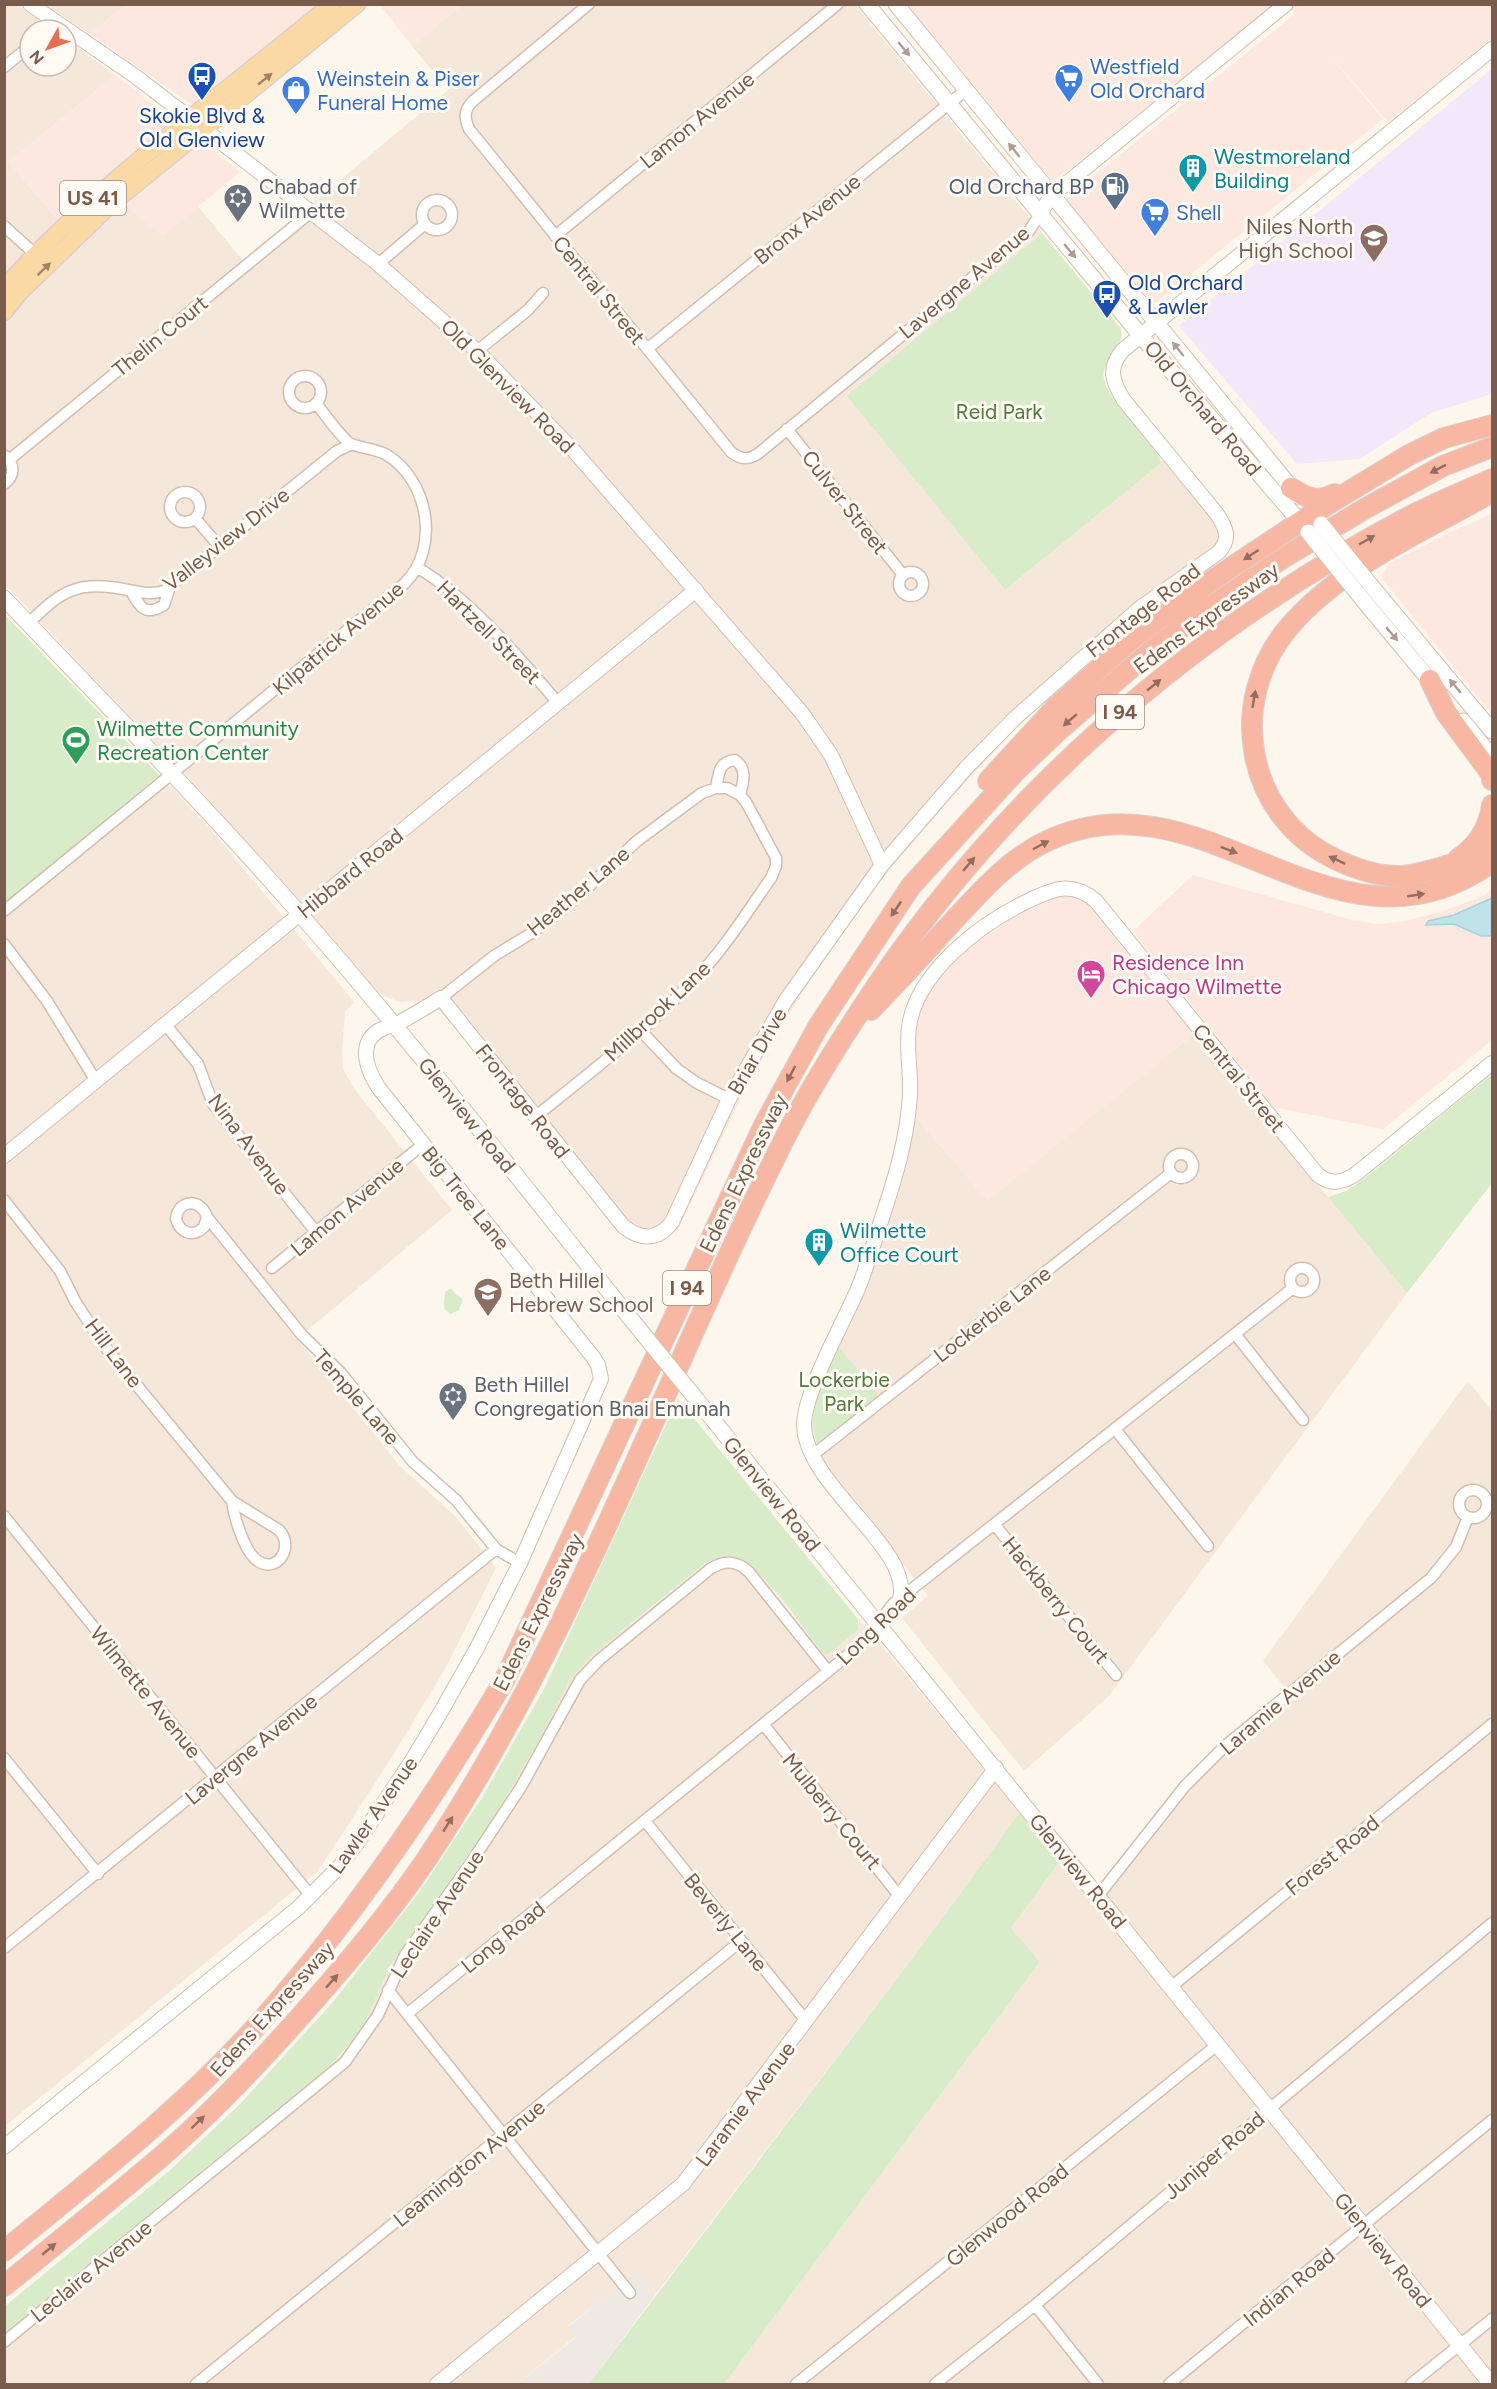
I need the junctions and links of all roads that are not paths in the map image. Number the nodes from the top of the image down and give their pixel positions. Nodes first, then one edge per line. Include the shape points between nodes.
1 (30, 4) edge
2 (332, 4) edge
3 (357, 4) edge
4 (588, 4) edge
5 (838, 4) edge
6 (867, 4) edge
7 (896, 4) edge
8 (1286, 4) edge
9 (45, 18) edge
10 (78, 41) edge
11 (1492, 49) edge
12 (18, 56) edge
13 (4, 67) edge
14 (966, 90) junction
15 (949, 104) junction
16 (197, 124) junction
17 (1051, 196) junction
18 (310, 213) junction
19 (1040, 214) junction
20 (425, 224) dead end
21 (4, 226) edge
22 (555, 236) junction
23 (34, 254) junction
24 (378, 264) junction
25 (4, 288) edge
26 (543, 293) dead end
27 (4, 312) edge
28 (1157, 323) junction
29 (1141, 336) junction
30 (647, 349) junction
31 (477, 351) junction
32 (316, 404) dead end
33 (1492, 425) edge
34 (787, 429) junction
35 (350, 444) junction
36 (1492, 447) edge
37 (1408, 455) junction
38 (7, 458) edge
39 (746, 459) joint
40 (1492, 479) edge
41 (4, 484) edge
42 (1291, 488) junction
43 (1492, 492) edge
44 (195, 518) dead end
45 (1310, 523) junction
46 (219, 546) junction
47 (418, 568) junction
48 (903, 575) dead end
49 (170, 587) junction
50 (696, 590) junction
51 (131, 591) junction
52 (4, 598) edge
53 (29, 623) junction
54 (1430, 680) junction
55 (558, 703) junction
56 (1492, 731) edge
57 (1492, 757) edge
58 (171, 776) junction
59 (1492, 780) edge
60 (722, 788) junction
61 (740, 795) junction
62 (1492, 805) edge
63 (1492, 848) edge
64 (1492, 862) edge
65 (882, 865) junction
66 (1451, 865) junction
67 (911, 886) junction
68 (4, 911) edge
69 (300, 914) junction
70 (4, 944) edge
71 (441, 998) junction
72 (165, 1024) junction
73 (395, 1025) junction
74 (641, 1031) junction
75 (837, 1047) junction
76 (1492, 1063) edge
77 (96, 1081) junction
78 (729, 1100) junction
79 (536, 1116) junction
80 (422, 1145) junction
81 (4, 1156) edge
82 (1171, 1173) dead end
83 (4, 1200) edge
84 (207, 1217) dead end
85 (316, 1232) junction
86 (645, 1237) joint
87 (272, 1268) dead end
88 (1293, 1287) dead end
89 (1235, 1334) junction
90 (601, 1374) joint
91 (1303, 1420) dead end
92 (1115, 1429) junction
93 (813, 1455) junction
94 (232, 1501) junction
95 (4, 1516) edge
96 (1468, 1517) dead end
97 (995, 1525) junction
98 (1208, 1546) dead end
99 (496, 1548) junction
100 (520, 1563) junction
101 (900, 1599) junction
102 (878, 1624) junction
103 (828, 1671) junction
104 (1116, 1675) dead end
105 (1492, 1724) edge
106 (764, 1725) junction
107 (4, 1758) edge
108 (996, 1768) junction
109 (216, 1778) junction
110 (645, 1821) junction
111 (98, 1874) junction
112 (311, 1896) junction
113 (1098, 1896) junction
114 (900, 1897) junction
115 (1492, 1923) edge
116 (741, 1941) junction
117 (4, 1948) edge
118 (1171, 1987) junction
119 (388, 1990) junction
120 (407, 2014) junction
121 (807, 2022) junction
122 (1217, 2045) junction
123 (1269, 2109) junction
124 (1492, 2120) edge
125 (503, 2135) junction
126 (4, 2147) edge
127 (1364, 2226) junction
128 (4, 2251) edge
129 (597, 2254) junction
130 (4, 2286) edge
131 (630, 2294) dead end
132 (1035, 2305) junction
133 (1492, 2319) edge
134 (4, 2342) edge
135 (1460, 2346) junction
136 (196, 2385) edge
137 (437, 2385) edge
138 (796, 2385) edge
139 (935, 2385) edge
140 (1098, 2385) edge
141 (1169, 2385) edge
142 (1411, 2385) edge
143 (1491, 2385) edge

1 - 9 street, Old Glenview Road
2 - 16 main road, US 41
16 -> 3 main road, US 41
4 - 22 street, Central Street via 465,111 469,129
5 - 22 street, Lamon Avenue
6 -> 15 main road, Old Orchard Road
7 - 14 main road, Old Orchard Road
8 - 17 street, Lavergne Avenue
10 - 16 street, Old Glenview Road via 135,76
11 - 28 street
12 - 13 street
14 - 15 street, Bronx Avenue
17 -> 14 main road, Old Orchard Road
15 - 19 main road, Old Orchard Road
15 - 30 street, Bronx Avenue
16 - 18 street, Old Glenview Road
16 - 23 main road, US 41 via 98,194
27 -> 16 main road, US 41 via 20,292
17 - 19 street, Lavergne Avenue
17 - 28 main road, Old Orchard Road
18 - 24 street, Old Glenview Road
18 - 38 street, Thelin Court
19 -> 29 main road, Old Orchard Road
19 - 34 street, Lavergne Avenue via 1029,231
20 - 24 street
21 - 23 street
22 - 30 street, Central Street
23 - 25 main road, US 41
24 - 31 street, Old Glenview Road
26 - 31 street
28 - 29 street
42 -> 28 main road, Old Orchard Road
29 - 45 main road, Old Orchard Road
29 - 65 street, Frontage Road via 1114,361 1114,384 1217,514 1227,532 1224,545 1140,608 1015,718
30 - 39 street, Central Street via 731,452
31 - 50 street, Old Glenview Road via 574,451
32 - 35 street
33 - 37 highway via 1444,438
34 - 39 street, Lavergne Avenue
34 - 48 street, Culver Street
35 - 46 street, Valleyview Drive
35 - 47 street, Hartzell Street via 387,455 416,488 426,528
36 -> 67 highway, Edens Expressway / I 94 via 1443,466 1356,513 1264,570 1153,649 1015,772
37 - 42 highway via 1323,500 1313,500
37 - 45 highway
38 - 41 street, Thelin Court via 12,474
75 -> 40 highway, Edens Expressway / I 94 via 900,950 978,853 1071,757 1127,706 1245,615 1312,571 1409,517
42 - 45 main road, Old Orchard Road
66 -> 43 highway via 1416,874 1385,875 1324,854 1303,838 1284,818 1265,788 1256,763 1252,712 1265,662 1288,627 1313,603 1374,558
44 - 46 street
45 -> 54 main road, Old Orchard Road, bridge via 1354,589
56 -> 45 main road, Old Orchard Road, bridge via 1370,583
45 -> 67 highway via 1217,577 1132,639 1055,708 958,815
46 - 49 street, Valleyview Drive
47 - 55 street, Hartzell Street via 468,607
47 - 58 street, Kilpatrick Avenue via 405,583
49 - 51 street, Valleyview Drive via 157,593
49 - 51 street via 164,605 155,610 139,606
50 - 55 street, Hibbard Road
50 - 65 street, Old Glenview Road via 825,744
51 - 53 street, Valleyview Drive via 86,586 75,589 55,598
52 - 53 main road, Glenview Road
53 - 58 main road, Glenview Road
54 - 57 main road, Old Orchard Road
54 - 59 highway via 1446,713
55 - 69 street, Hibbard Road
58 - 68 street, Kilpatrick Avenue
58 - 69 main road, Glenview Road
60 - 61 street, Millbrook Lane
60 - 61 street via 720,767 735,760 744,773
60 - 71 street, Heather Lane via 702,793 664,819 576,898
61 - 74 street, Millbrook Lane via 772,850 774,872 716,956
62 - 66 highway via 1485,832 1472,850
63 - 66 highway
75 -> 64 highway via 986,886 1028,851 1068,832 1117,824 1160,827 1323,886 1369,897 1432,892 1463,881
65 - 78 street, Briar Drive via 786,1000
67 -> 128 highway, Edens Expressway / I 94 via 819,1025 764,1125 505,1679 401,1845 261,2021 178,2105
69 - 72 street, Hibbard Road
69 - 73 main road, Glenview Road
70 - 77 street via 47,1001
71 - 73 street
71 - 79 street, Frontage Road
72 - 77 street, Hibbard Road
72 - 85 street, Nina Avenue via 198,1064 213,1104
73 - 80 street, Big Tree Lane via 377,1032 369,1042 366,1061 378,1088
73 - 102 main road, Glenview Road, bridge
74 - 78 street via 677,1069
74 - 79 street, Millbrook Lane
130 -> 75 highway, Edens Expressway / I 94 via 166,2152 258,2064 351,1959 424,1863 552,1644 764,1181
76 - 93 street, Central Street via 1357,1173 1334,1182 1322,1179 1096,901 1076,888 1060,888 1014,907 979,930 939,968 915,1003 909,1026 910,1094 905,1135 865,1269 806,1409 804,1429
77 - 81 street, Hibbard Road
78 - 86 street, Briar Drive via 672,1222 659,1234
79 - 86 street, Frontage Road via 623,1226
80 - 85 street, Lamon Avenue
80 - 90 street, Big Tree Lane via 592,1357
82 - 93 street, Lockerbie Lane
83 - 94 street, Hill Lane via 60,1271 102,1343
84 - 99 street, Temple Lane via 302,1335 341,1373 413,1462 464,1509
85 - 87 street, Lamon Avenue
88 - 89 street, Long Road
89 - 91 street
89 - 92 street, Long Road
90 - 100 street, Lawler Avenue
92 - 97 street, Long Road
92 - 98 street
93 - 101 street via 890,1558 900,1579
94 - 94 street, Hill Lane via 252,1556 267,1564 278,1560 286,1550 285,1536
95 - 109 street, Wilmette Avenue
96 - 113 street, Laramie Avenue via 1456,1547 1431,1578 1225,1746 1185,1786
97 - 101 street, Long Road
97 - 104 street, Hackberry Court
99 - 100 street, Temple Lane
99 - 109 street, Lavergne Avenue
100 - 112 street, Lawler Avenue via 477,1648 411,1762 345,1858
101 - 102 street, Long Road
102 - 103 street, Long Road via 864,1642
102 - 108 main road, Glenview Road
103 - 106 street, Long Road
103 - 119 street, Leclaire Avenue via 749,1572 726,1562 710,1569 579,1680 521,1787 405,1955
105 - 118 street, Forest Road
106 - 110 street, Long Road
106 - 114 street, Mulberry Court
107 - 111 street
108 - 113 main road, Glenview Road
108 - 114 street, Laramie Avenue
109 - 111 street, Lavergne Avenue
109 - 112 street, Wilmette Avenue
110 - 116 street, Beverly Lane
110 - 120 street, Long Road
111 - 117 street, Lavergne Avenue
112 - 126 street, Lawler Avenue
113 - 118 main road, Glenview Road
114 - 121 street, Laramie Avenue
115 - 123 street, Juniper Road
116 - 121 street, Beverly Lane
116 - 125 street, Leamington Avenue
118 - 122 main road, Glenview Road
119 - 120 street
119 - 134 street, Leclaire Avenue via 366,2035 345,2062
120 - 125 street
121 - 129 street, Laramie Avenue via 683,2184
122 - 123 main road, Glenview Road
122 - 138 street, Glenwood Road
123 - 127 main road, Glenview Road
123 - 132 street, Juniper Road
124 - 127 street, Indian Road
125 - 129 street
125 - 136 street, Leamington Avenue
127 - 135 main road, Glenview Road
127 - 141 street, Indian Road
129 - 131 street
129 - 137 street, Laramie Avenue
132 - 139 street, Juniper Road
132 - 140 street
133 - 135 street
135 - 142 street
135 - 143 main road, Glenview Road

